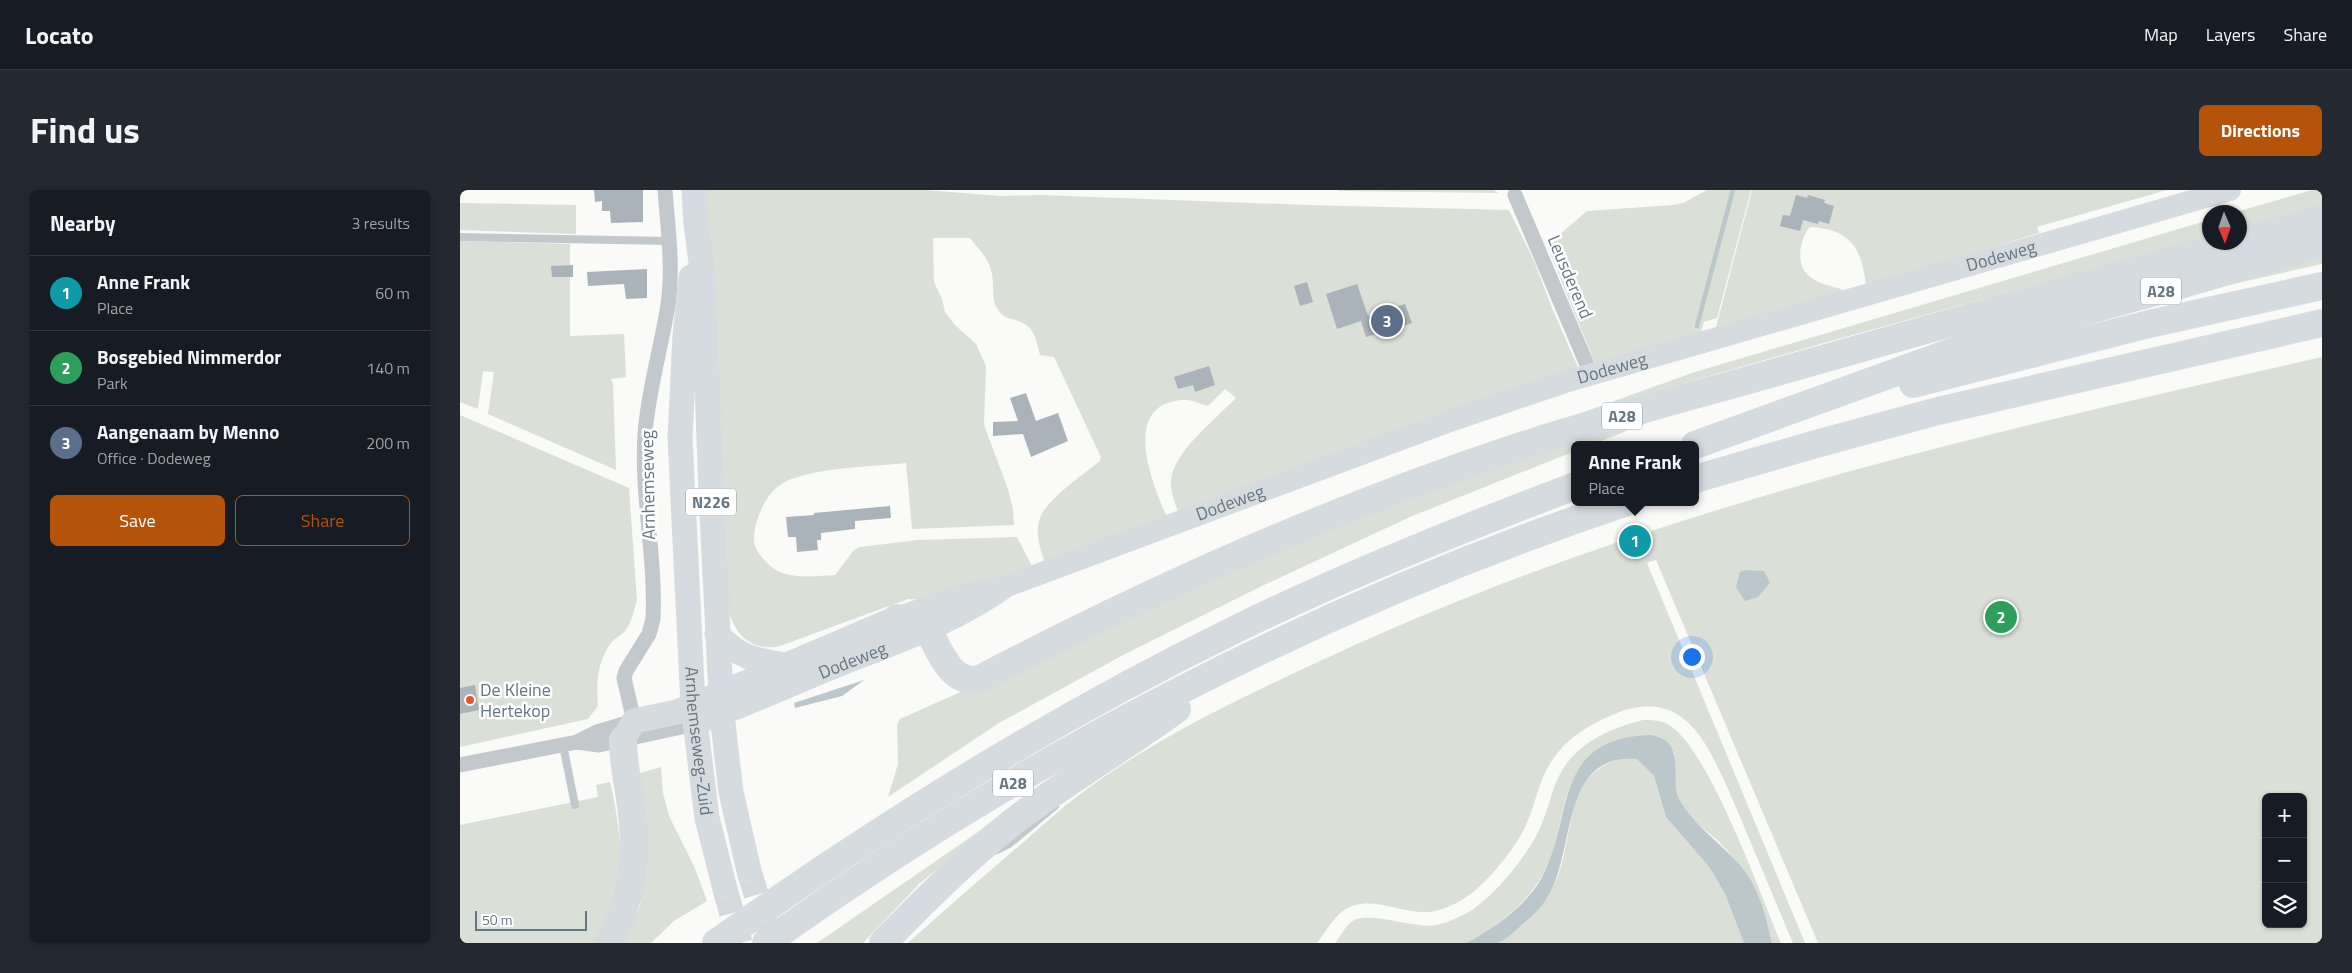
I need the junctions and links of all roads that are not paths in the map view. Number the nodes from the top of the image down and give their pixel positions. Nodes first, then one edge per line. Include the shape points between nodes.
1 (665, 190) edge
2 (694, 190) edge
3 (2230, 190) edge
4 (1515, 194) dead end
5 (2190, 196) edge
6 (2322, 219) edge
7 (696, 224) junction
8 (460, 237) edge
9 (2247, 240) edge
10 (668, 242) junction
11 (2322, 243) edge
12 (2210, 250) edge
13 (2322, 286) edge
14 (2322, 323) edge
15 (1591, 374) junction
16 (1699, 444) edge
17 (1699, 444) edge
18 (1699, 478) edge
19 (1571, 488) edge
20 (1615, 506) edge
21 (1007, 586) junction
22 (687, 589) joint
23 (898, 618) junction
24 (717, 625) junction
25 (928, 630) junction
26 (1248, 656) junction
27 (785, 665) junction
28 (722, 704) junction
29 (694, 715) junction
30 (635, 732) junction
31 (570, 744) junction
32 (460, 765) edge
33 (1070, 790) junction
34 (574, 802) dead end
35 (992, 852) dead end
36 (984, 856) dead end
37 (958, 869) junction
38 (749, 871) tunnel mouth
39 (724, 889) tunnel mouth
40 (777, 935) edge
41 (609, 943) edge
42 (716, 943) edge
43 (883, 943) edge

1 - 10 street, Arnhemseweg
2 - 7 main road, Arnhemseweg / N226
3 - 5 street, Dodeweg
4 - 15 street, Leusderend
5 - 15 street, Dodeweg
6 - 9 highway, A28
7 - 22 main road, Arnhemseweg / N226 via 685,335 680,438
7 - 24 main road, Arnhemseweg / N226 via 704,278
8 - 10 lane
10 - 30 street, Arnhemseweg via 670,281 667,310 653,376 646,433 653,619 649,634 624,678
11 - 16 highway, A28 via 1999,335
12 - 25 highway, A28 via 1515,448 1331,515 1255,547 1058,638 980,679 966,679 955,674
13 - 17 highway, A28 via 2006,359
14 - 18 highway via 1938,411
15 - 21 street, Dodeweg via 1441,424
19 - 42 highway, A28 via 1343,579 1139,678 983,766 875,834
20 - 26 highway, A28 via 1451,566
21 - 23 street, Dodeweg via 960,595
21 - 25 street, Dodeweg via 988,600
22 - 29 main road, Arnhemseweg-Zuid / N226
23 - 25 highway via 922,624
23 - 27 main road, Dodeweg
24 - 27 main road via 732,648 745,657
24 - 28 main road, Arnhemseweg-Zuid / N226
25 - 28 street, Dodeweg
26 - 33 highway, A28
26 - 40 highway, A28 via 1106,730 986,798
27 - 28 main road, Dodeweg
28 - 29 main road
28 - 38 main road, Arnhemseweg-Zuid / N226 via 731,792
29 - 30 main road via 677,712
29 - 39 main road, Arnhemseweg-Zuid / N226 via 707,818
30 - 31 street via 599,745
30 - 31 street via 597,732
30 - 41 highway via 634,859 627,903
31 - 32 street
31 - 34 lane via 567,768
33 - 35 lane, A28 via 1010,844
33 - 37 highway, A28 via 1015,821
36 - 37 lane, A28
37 - 43 highway, A28

